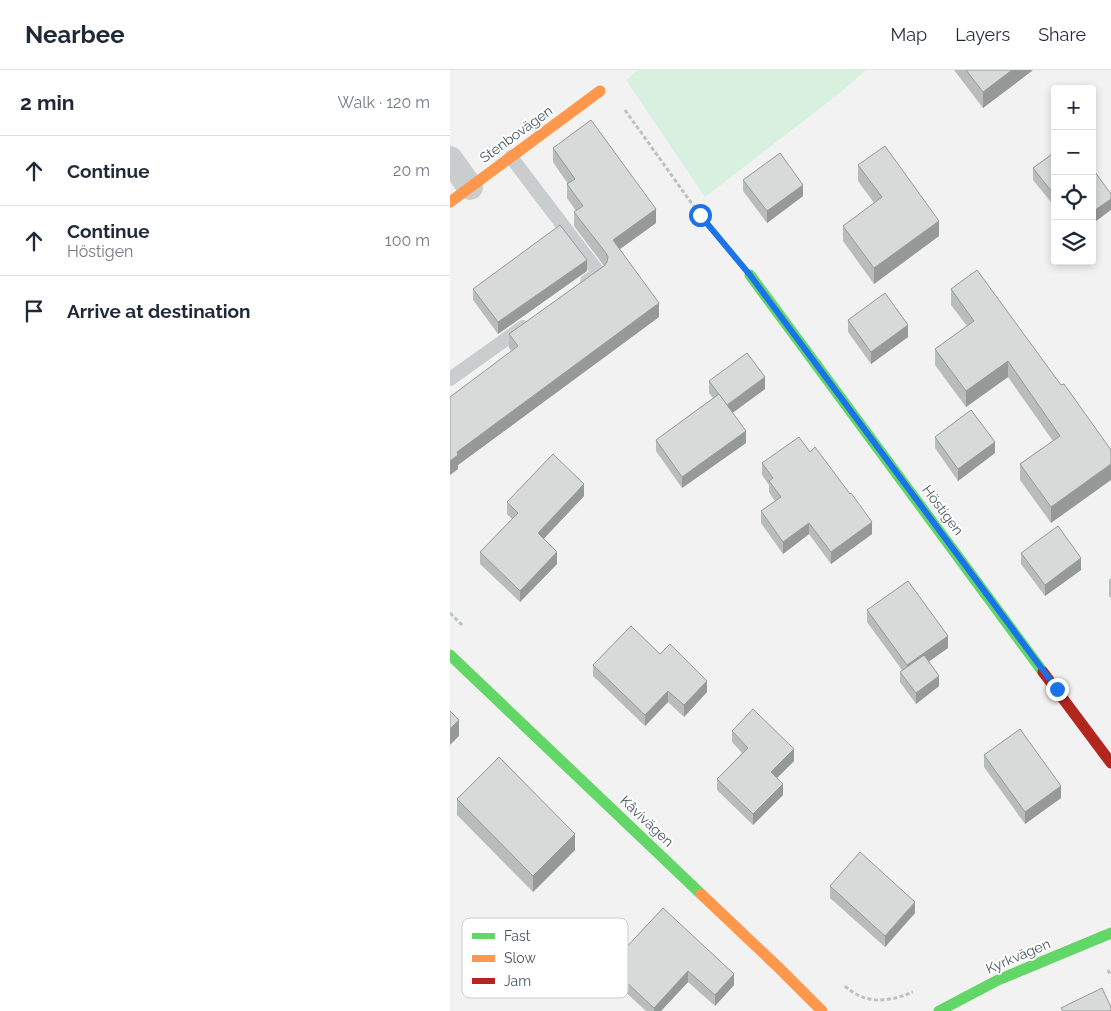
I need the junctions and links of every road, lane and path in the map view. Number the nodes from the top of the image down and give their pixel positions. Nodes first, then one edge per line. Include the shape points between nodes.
1 (600, 91) dead end
2 (620, 103) dead end
3 (511, 157) junction
4 (450, 159) edge
5 (460, 194) edge
6 (750, 275) joint
7 (575, 290) edge
8 (536, 318) edge
9 (450, 379) edge
10 (450, 613) edge
11 (468, 630) dead end
12 (450, 655) edge
13 (1111, 763) edge
14 (1111, 933) edge
15 (1108, 970) dead end
16 (1111, 976) edge
17 (843, 984) dead end
18 (918, 990) dead end
19 (822, 1011) edge
20 (939, 1011) edge

1 - 3 street, Stenbovägen
2 - 6 path via 700,215
3 - 5 street, Stenbovägen
3 - 7 lane via 599,273
4 - 5 street
6 - 13 street, Höstigen
8 - 9 lane
10 - 11 path
12 - 19 street, Kåvivägen
14 - 20 street, Kyrkvägen via 998,980
15 - 16 path
17 - 18 path via 862,998 871,1000 886,1000

